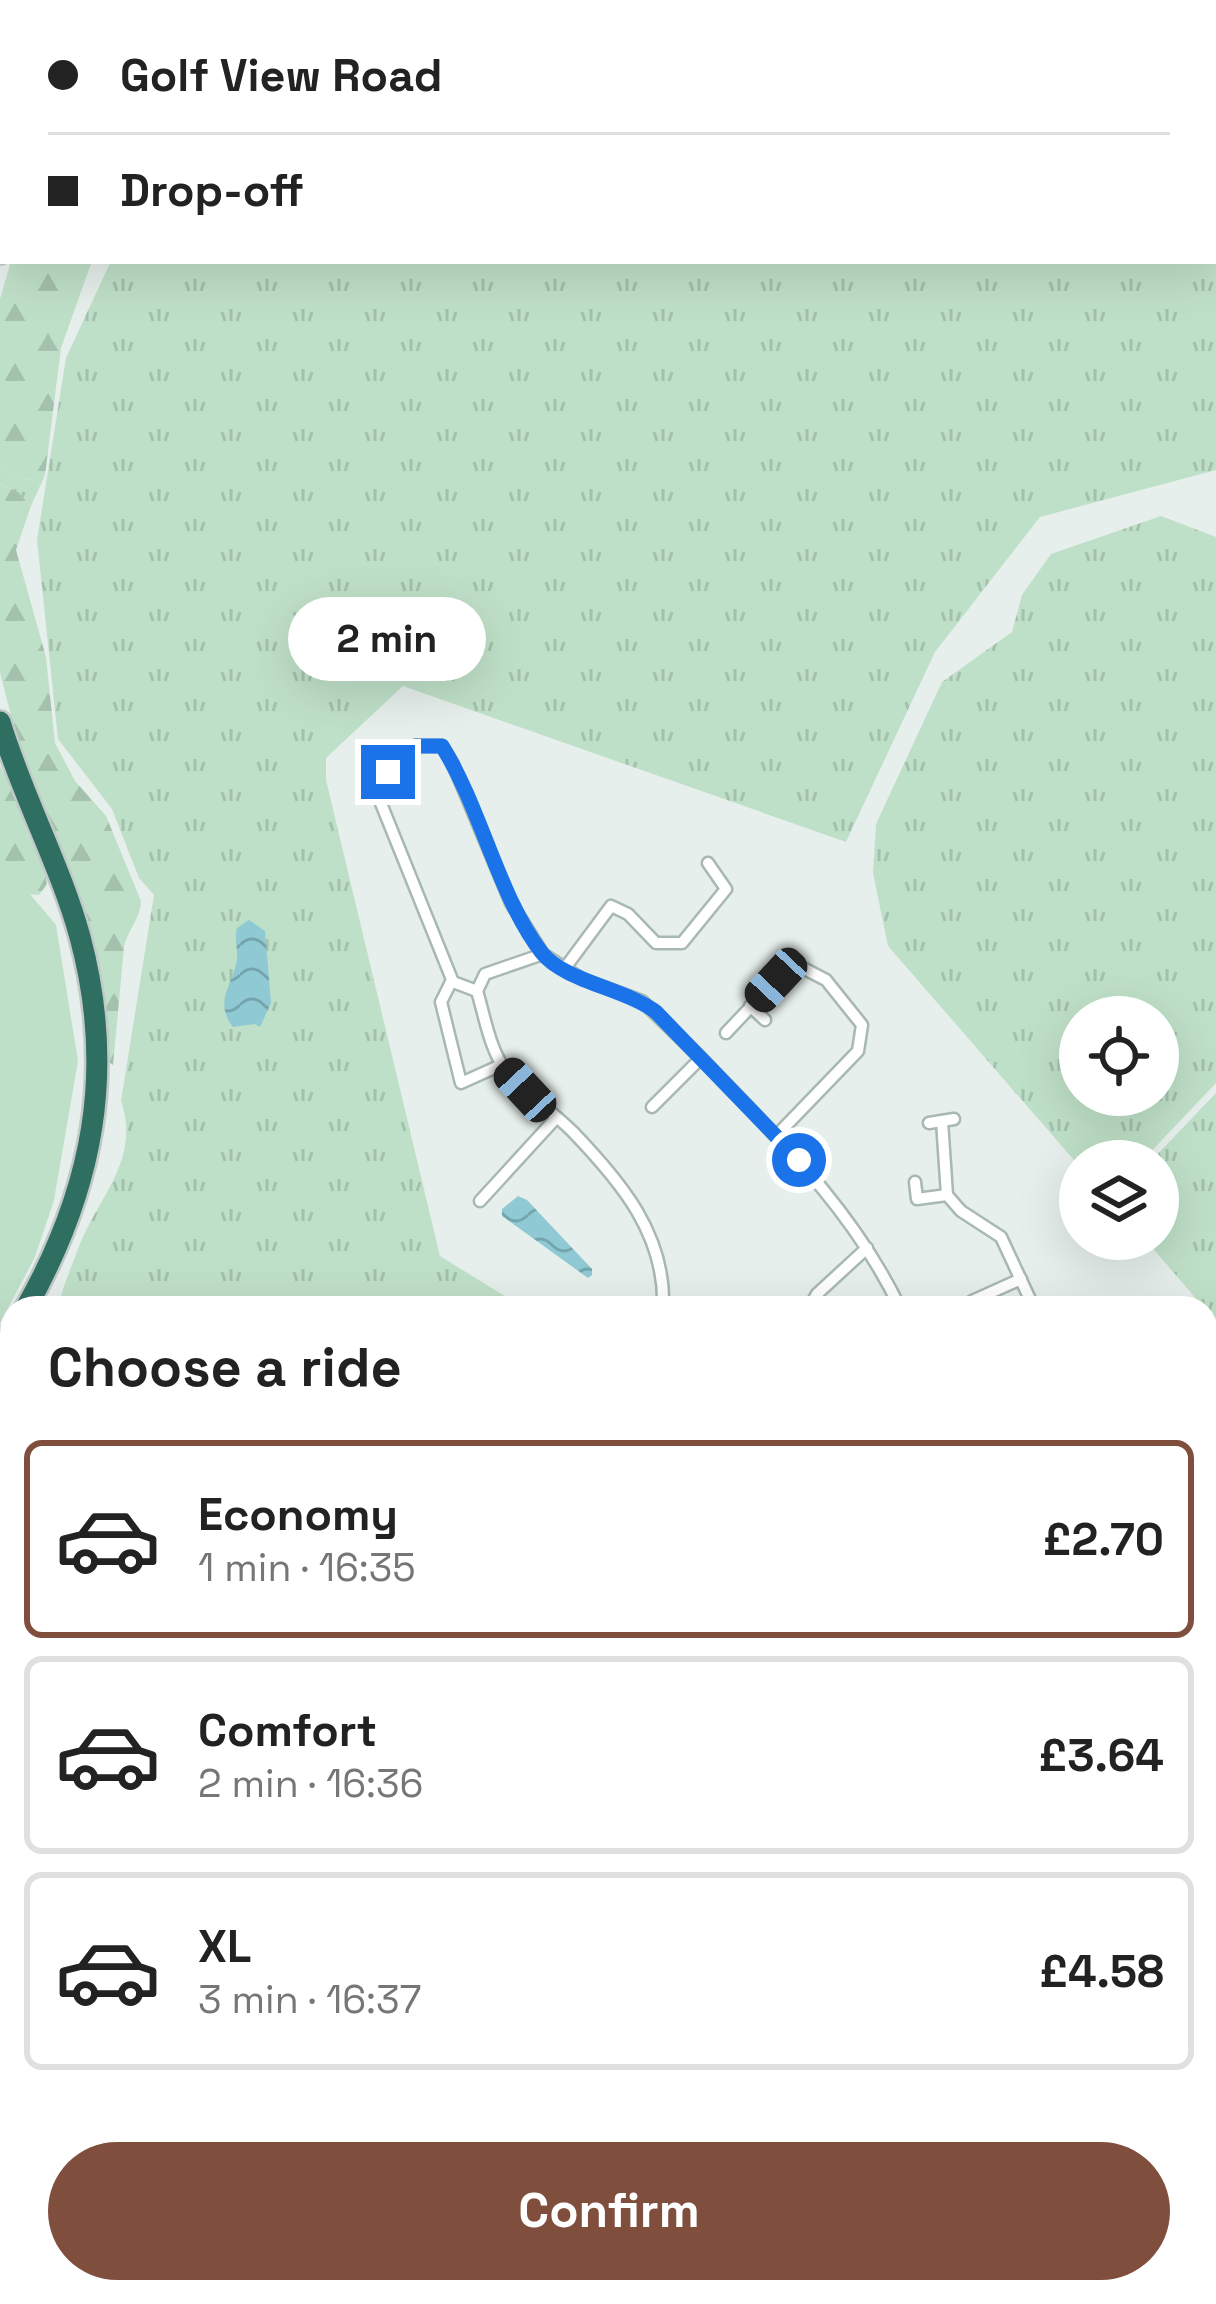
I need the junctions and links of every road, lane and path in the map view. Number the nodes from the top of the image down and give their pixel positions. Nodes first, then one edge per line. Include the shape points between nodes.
1 (0, 722) edge
2 (708, 863) dead end
3 (543, 954) junction
4 (566, 968) junction
5 (452, 980) junction
6 (477, 991) junction
7 (750, 1006) junction
8 (765, 1020) dead end
9 (725, 1033) dead end
10 (700, 1058) junction
11 (501, 1065) junction
12 (670, 1089) junction
13 (681, 1100) dead end
14 (652, 1107) dead end
15 (556, 1118) junction
16 (942, 1121) dead end
17 (776, 1136) junction
18 (915, 1183) dead end
19 (947, 1195) junction
20 (480, 1201) dead end
21 (867, 1248) junction
22 (1021, 1279) junction
23 (966, 1287) dead end
24 (33, 1296) edge
25 (662, 1296) edge
26 (817, 1296) edge
27 (893, 1296) edge
28 (970, 1296) edge
29 (990, 1296) edge
30 (1029, 1296) edge

1 - 24 highway via 79,934 99,1054 83,1178
2 - 4 street via 726,889 682,943 656,943 611,906
3 - 4 street
3 - 5 street via 511,903 442,746 415,746 376,791
3 - 6 street via 485,974
4 - 10 street via 642,1001
5 - 6 street
5 - 11 street via 441,1002 461,1083
6 - 11 street
7 - 8 street
7 - 9 street
7 - 17 street via 802,968 826,980 862,1025 858,1052
10 - 12 street
10 - 17 street
11 - 15 street
12 - 13 street
12 - 14 street
15 - 20 street
15 - 25 street via 641,1216 658,1252
16 - 19 street
17 - 21 street
18 - 19 street via 911,1202
19 - 22 street via 1001,1237
21 - 26 street
21 - 27 street
22 - 29 street
22 - 30 street
23 - 28 street

